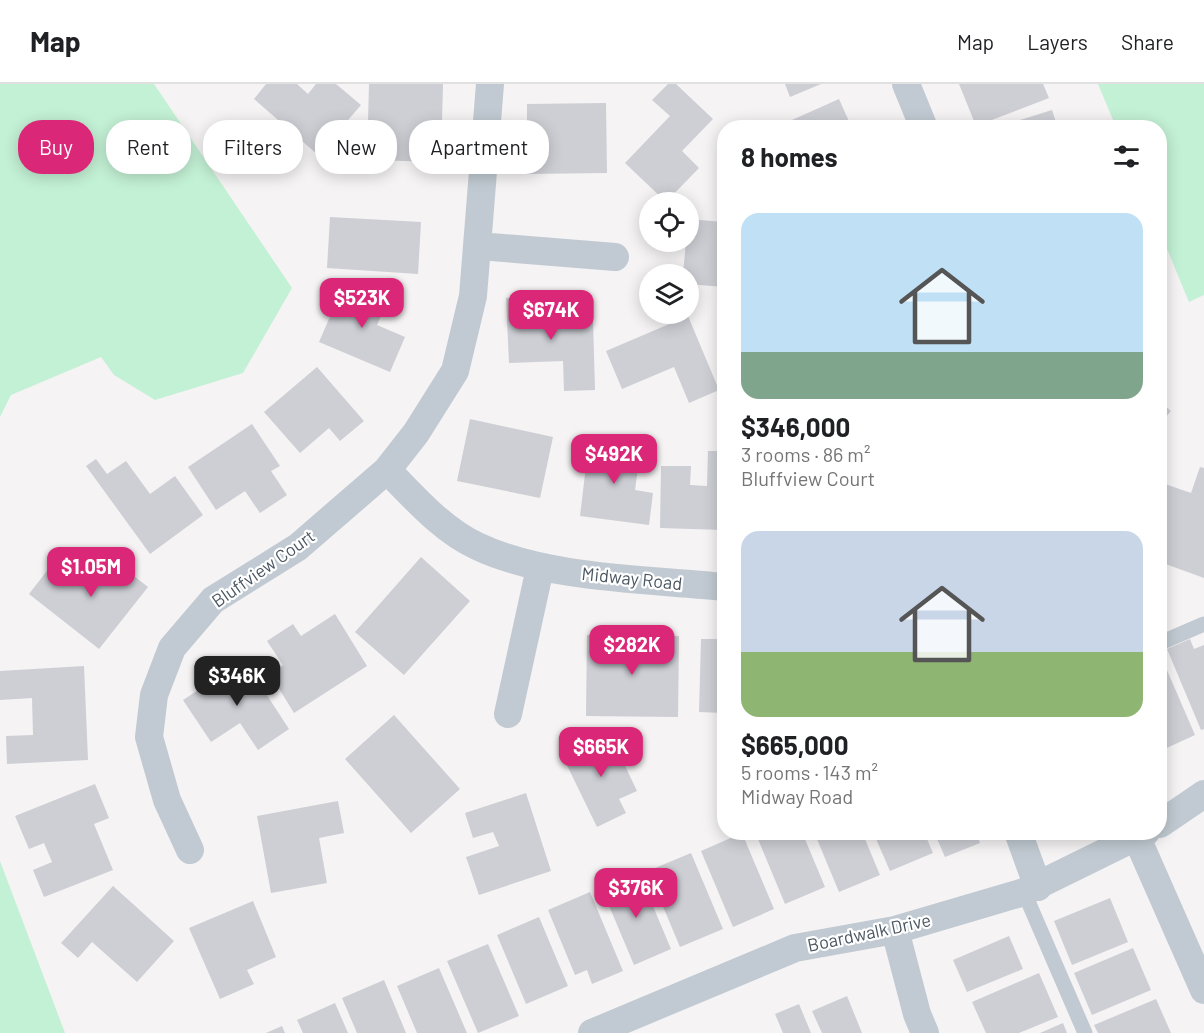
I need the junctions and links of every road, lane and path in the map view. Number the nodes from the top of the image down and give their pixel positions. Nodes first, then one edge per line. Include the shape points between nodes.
1 (490, 84) edge
2 (906, 84) edge
3 (921, 120) edge
4 (478, 246) junction
5 (615, 256) dead end
6 (387, 470) junction
7 (540, 568) junction
8 (717, 586) edge
9 (1204, 624) edge
10 (1167, 640) edge
11 (508, 714) dead end
12 (1204, 794) edge
13 (1167, 818) edge
14 (1020, 840) edge
15 (1130, 840) edge
16 (1151, 840) edge
17 (190, 850) dead end
18 (1031, 889) junction
19 (895, 930) junction
20 (1204, 990) edge
21 (604, 1031) edge
22 (925, 1033) edge
23 (1086, 1033) edge

1 - 4 street, Bluffview Court
2 - 3 street
4 - 5 street
4 - 6 street, Bluffview Court via 473,296 455,371
6 - 7 street, Midway Road via 443,525 477,546
6 - 17 street, Bluffview Court via 298,548 213,600 172,648 154,695 149,737 167,800
7 - 8 street, Midway Road
7 - 11 street
9 - 10 lane
12 - 13 street, Boardwalk Drive
14 - 18 street
15 - 18 street, Boardwalk Drive
16 - 20 street
18 - 19 street, Boardwalk Drive
18 - 23 lane
19 - 21 street, Boardwalk Drive via 795,948
19 - 22 street

